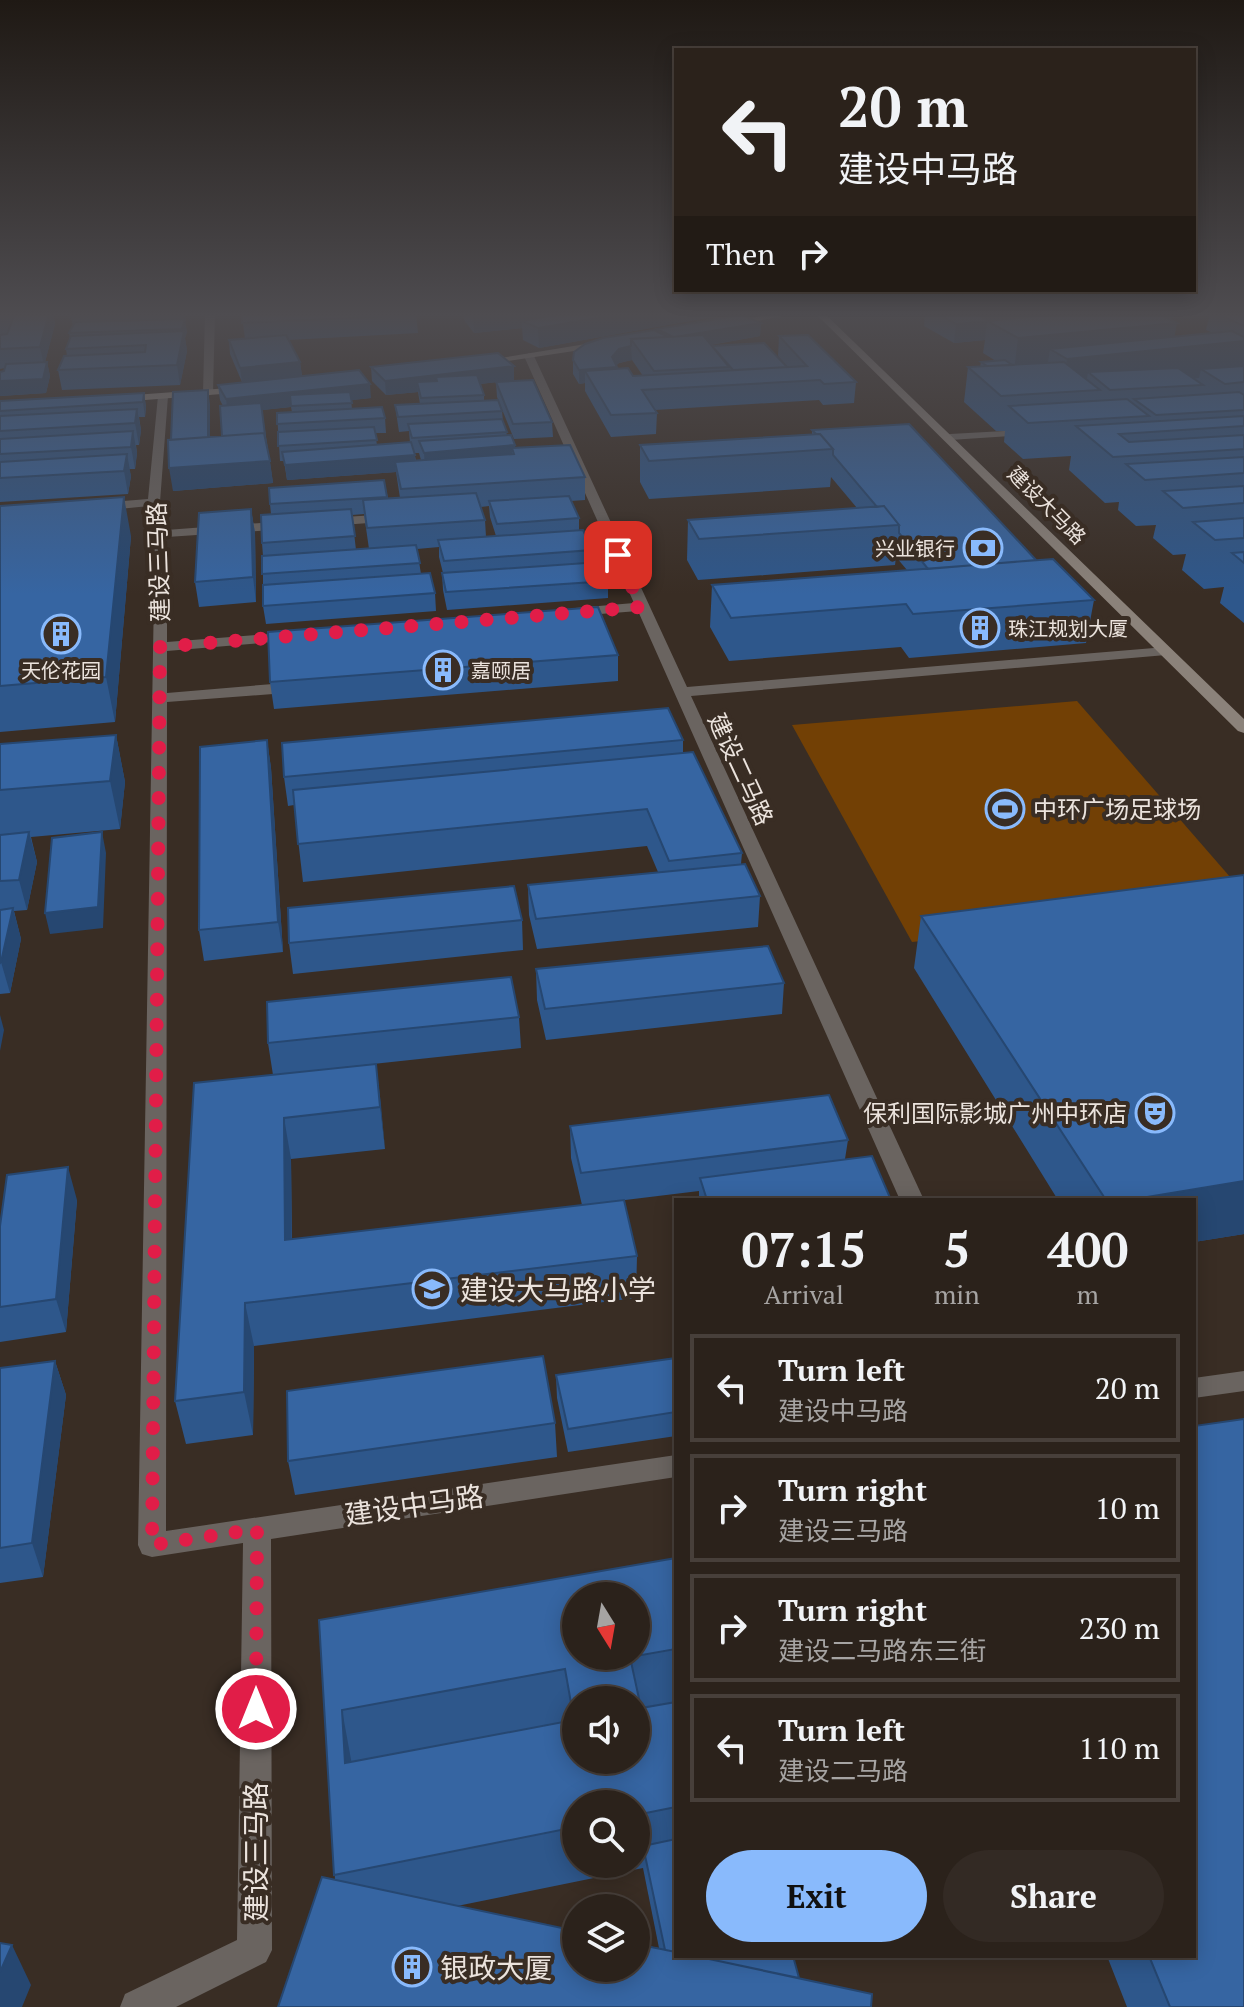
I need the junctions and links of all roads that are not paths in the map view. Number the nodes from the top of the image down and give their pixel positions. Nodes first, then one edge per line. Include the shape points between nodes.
1 (162, 407) edge
2 (549, 407) edge
3 (918, 407) edge
4 (1043, 432) edge
5 (950, 437) junction
6 (154, 502) junction
7 (77, 508) edge
8 (409, 517) edge
9 (316, 523) edge
10 (301, 524) edge
11 (161, 534) junction
12 (641, 607) junction
13 (564, 613) edge
14 (315, 634) edge
15 (160, 647) junction
16 (1166, 651) junction
17 (273, 689) edge
18 (680, 692) junction
19 (160, 698) junction
20 (1244, 728) edge
21 (911, 1198) edge
22 (1244, 1381) edge
23 (1196, 1388) edge
24 (674, 1466) edge
25 (257, 1529) junction
26 (152, 1545) joint
27 (138, 2007) edge

1 - 6 street, 建设三马路
2 - 12 street, 建设二马路 via 588,504
3 - 5 street, 建设大马路
4 - 5 lane
5 - 16 street, 建设大马路
6 - 7 street
6 - 11 street, 建设三马路
8 - 9 street
10 - 11 street
11 - 15 street, 建设三马路
12 - 13 street
12 - 18 street, 建设二马路
14 - 15 street
15 - 19 street, 建设三马路
16 - 18 street
16 - 20 street, 建设大马路
17 - 19 street
18 - 21 street, 建设二马路
19 - 26 street, 建设三马路
22 - 23 street
24 - 25 street, 建设中马路
25 - 26 street, 建设中马路
25 - 27 street, 建设三马路 via 254,1950

